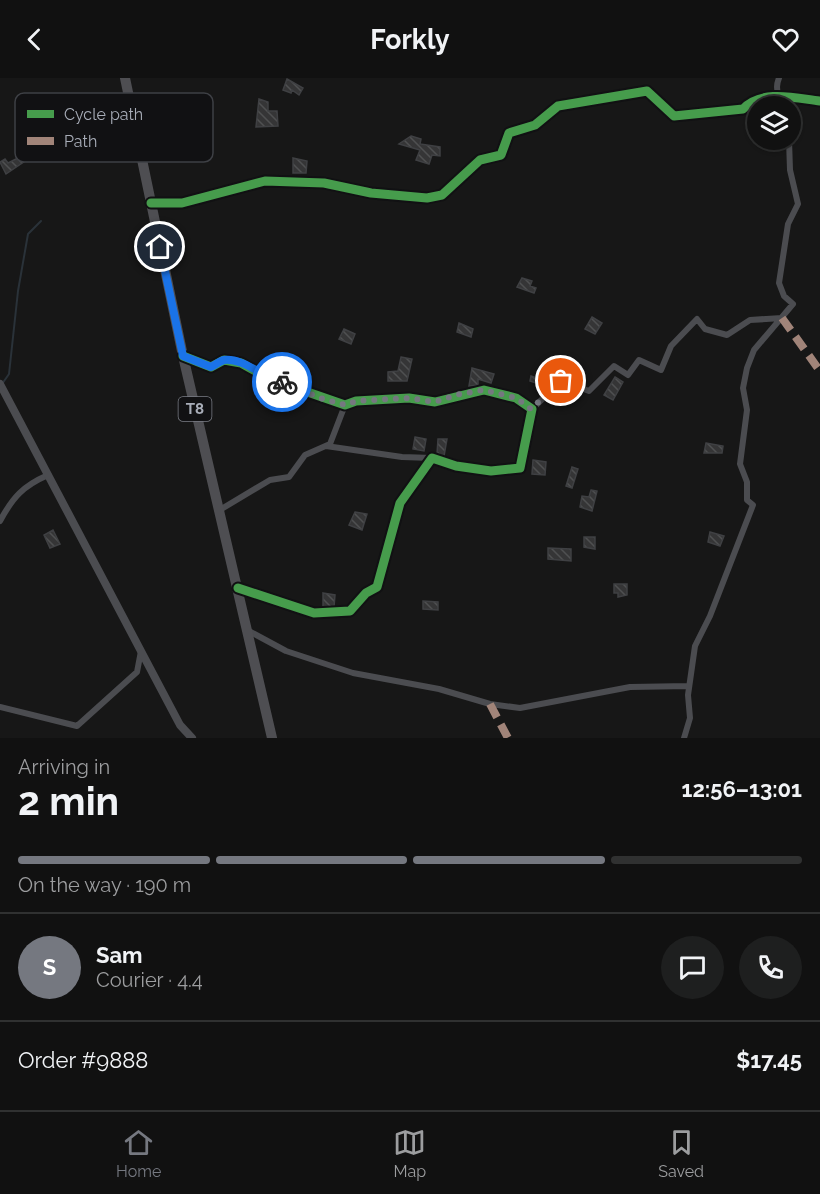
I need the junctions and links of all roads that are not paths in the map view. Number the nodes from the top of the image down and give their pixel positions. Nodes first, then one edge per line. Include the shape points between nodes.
1 (125, 78) edge
2 (779, 78) edge
3 (128, 93) edge
4 (779, 96) edge
5 (801, 98) edge
6 (820, 101) edge
7 (747, 104) edge
8 (789, 150) edge
9 (142, 162) edge
10 (151, 203) junction
11 (782, 318) junction
12 (183, 356) junction
13 (1, 386) edge
14 (345, 405) junction
15 (531, 409) junction
16 (326, 446) junction
17 (432, 458) junction
18 (48, 475) junction
19 (218, 511) junction
20 (0, 521) edge
21 (238, 588) junction
22 (247, 629) junction
23 (141, 651) junction
24 (689, 687) junction
25 (0, 707) edge
26 (192, 738) edge
27 (272, 738) edge
28 (684, 738) edge

1 - 3 highway, T8
2 - 4 street
5 - 6 street
7 - 10 street via 743,109 674,116 647,91 558,105 535,125 509,134 501,155 480,160 442,195 427,198 370,194 324,183 265,181 182,203
8 - 11 street via 798,204 788,224 779,283 784,296 793,304
9 - 10 highway, T8
10 - 12 highway, T8
11 - 15 street via 750,320 727,335 705,329 697,319 671,346 661,370 639,360 628,375 614,366 589,391 561,381
11 - 24 street via 754,350 747,368 743,388 747,410 740,464 747,482 747,500 753,505 695,646
12 - 14 street via 211,367 224,360 241,363 270,379
12 - 19 highway, T8
13 - 18 street
14 - 15 street via 409,398 435,402 484,390 516,398
14 - 16 street
15 - 17 street via 520,468 484,470
16 - 17 street
16 - 19 street via 305,455 289,477 270,480
17 - 21 street via 400,503 377,587 350,611 314,613
18 - 20 street via 11,500
18 - 23 street
19 - 21 highway, T8
21 - 22 highway, T8
22 - 24 street via 286,651 353,673 520,708 630,687
22 - 27 highway, T8
23 - 25 street via 138,672 77,726
23 - 26 street via 180,725
24 - 28 street via 690,718

